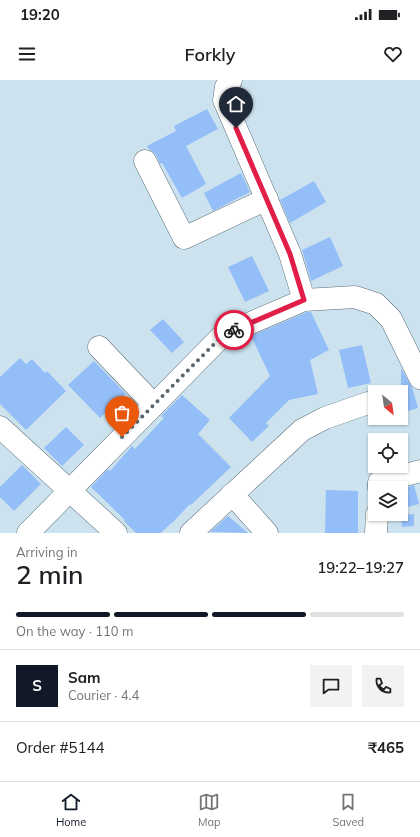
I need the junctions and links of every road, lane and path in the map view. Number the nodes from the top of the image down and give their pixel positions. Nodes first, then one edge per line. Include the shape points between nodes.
1 (227, 90) edge
2 (145, 161) dead end
3 (266, 199) junction
4 (304, 300) junction
5 (99, 347) dead end
6 (420, 378) edge
7 (368, 403) dead end
8 (154, 405) junction
9 (0, 427) edge
10 (420, 472) edge
11 (383, 481) edge
12 (70, 490) junction
13 (232, 494) junction
14 (377, 521) edge
15 (28, 533) edge
16 (116, 533) edge
17 (191, 533) edge
18 (267, 533) edge
19 (376, 533) edge

1 - 3 street
2 - 3 street via 184,238
3 - 4 street via 290,254
4 - 6 street via 355,297 376,304 391,319
4 - 8 street via 223,335
5 - 8 street
7 - 13 street via 325,418 302,430
8 - 12 street
9 - 12 street
10 - 11 street
12 - 15 street
12 - 16 street
13 - 17 street
13 - 18 street
14 - 19 street

